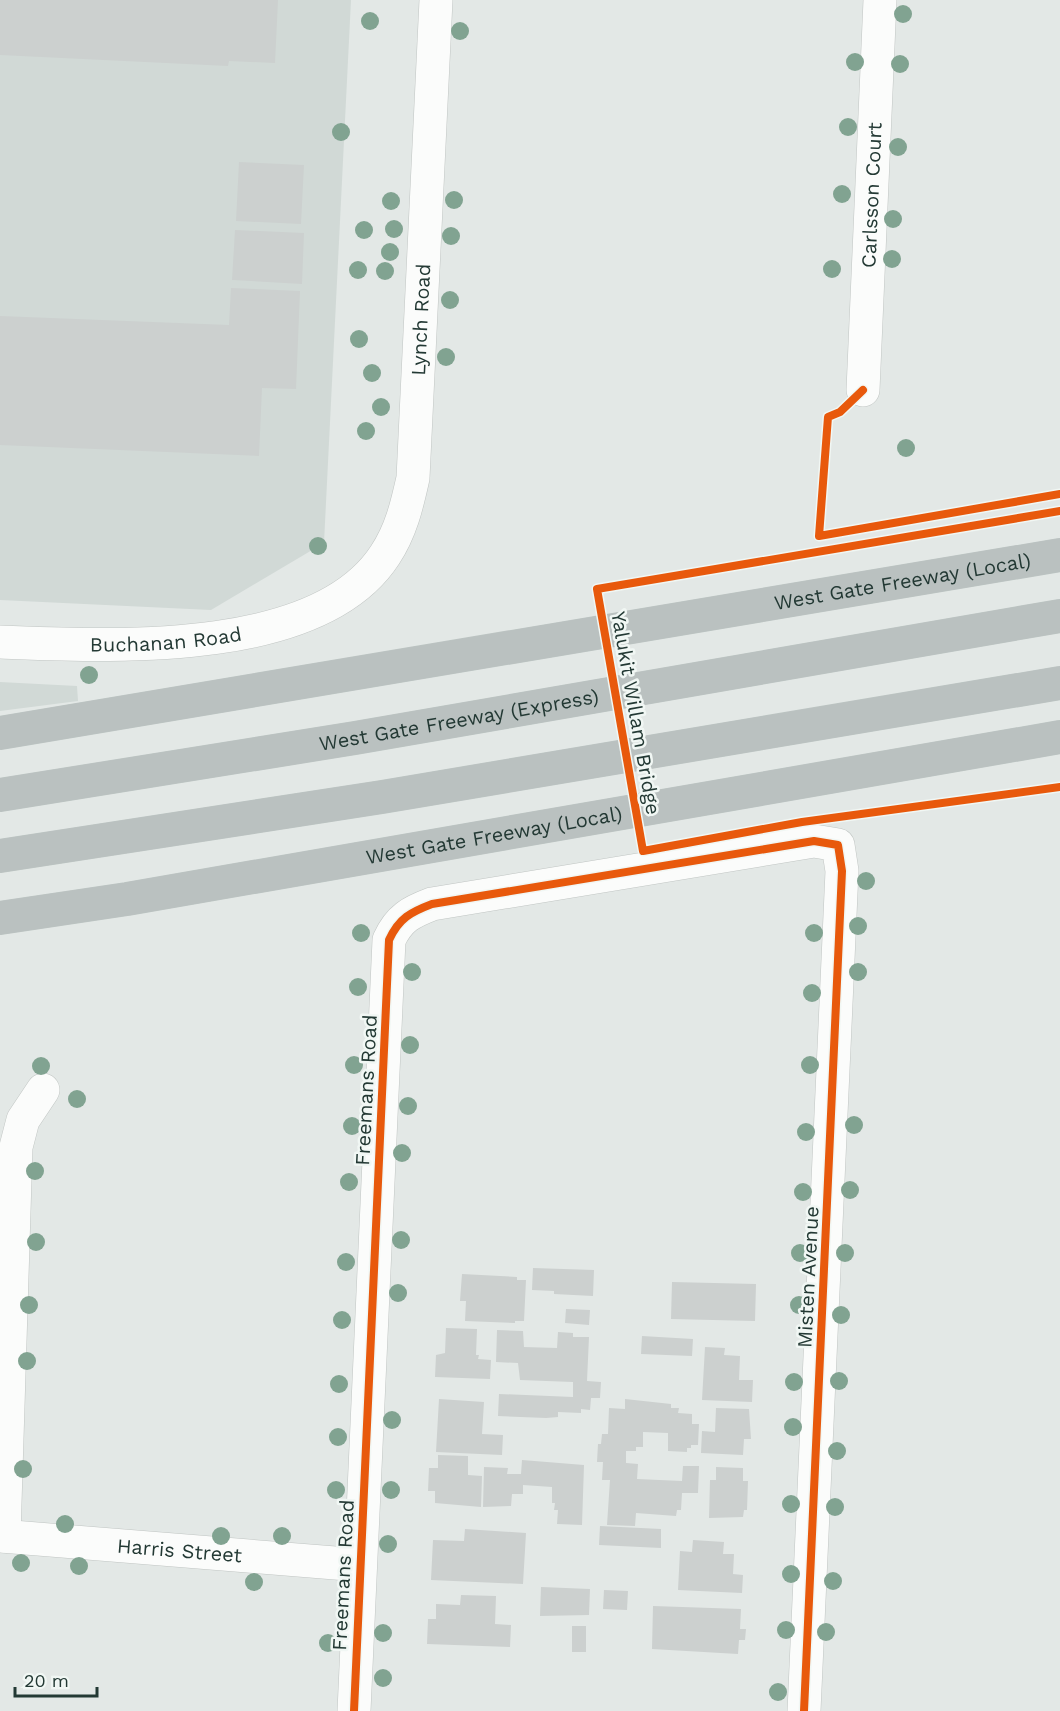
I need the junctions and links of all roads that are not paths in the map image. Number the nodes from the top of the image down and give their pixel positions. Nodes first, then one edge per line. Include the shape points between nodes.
1 (436, 0) edge
2 (880, 0) edge
3 (863, 390) dead end
4 (1060, 555) edge
5 (327, 608) joint
6 (1060, 616) edge
7 (0, 642) edge
8 (1060, 683) edge
9 (0, 733) edge
10 (1060, 737) edge
11 (0, 795) edge
12 (838, 845) joint
13 (0, 856) edge
14 (0, 918) edge
15 (43, 1090) dead end
16 (2, 1536) edge
17 (360, 1565) junction
18 (354, 1711) edge
19 (804, 1711) edge

1 - 5 street, Lynch Road via 413,478 398,533 384,557 361,582
2 - 3 street, Carlsson Court
4 - 9 highway, West Gate Freeway (Local)
5 - 7 street, Buchanan Road via 287,624 182,639 91,645
6 - 11 highway, West Gate Freeway (Express)
8 - 13 highway via 382,797
10 - 14 highway, West Gate Freeway (Local)
12 - 17 street, Freemans Road via 814,841 432,904 412,911 396,924 389,940
12 - 19 street, Misten Avenue via 842,871
15 - 16 street via 23,1120 16,1147
16 - 17 street, Harris Street
17 - 18 street, Freemans Road

